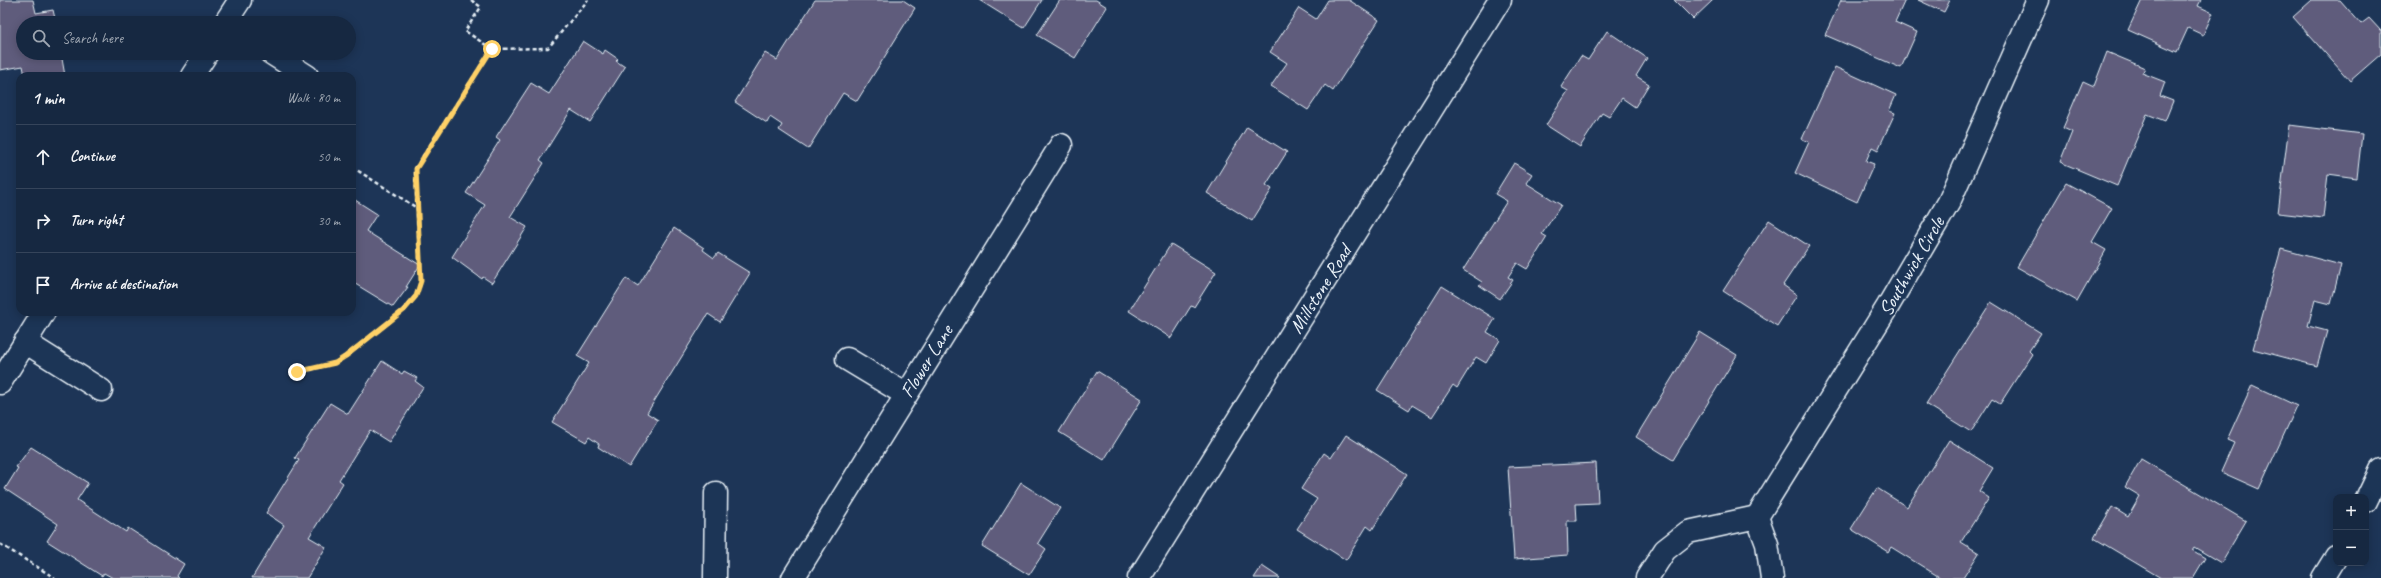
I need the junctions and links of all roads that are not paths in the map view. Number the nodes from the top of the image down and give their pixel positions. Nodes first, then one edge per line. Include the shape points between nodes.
1 (240, 0) edge
2 (1500, 0) edge
3 (2038, 0) edge
4 (230, 16) edge
5 (202, 60) edge
6 (282, 60) edge
7 (195, 72) edge
8 (301, 72) edge
9 (1061, 145) dead end
10 (41, 316) edge
11 (25, 342) junction
12 (847, 359) dead end
13 (0, 382) edge
14 (101, 390) dead end
15 (905, 394) junction
16 (2381, 470) edge
17 (716, 493) dead end
18 (2369, 495) edge
19 (1757, 517) junction
20 (2333, 562) edge
21 (715, 578) edge
22 (794, 578) edge
23 (1139, 578) edge
24 (1647, 578) edge
25 (1772, 578) edge
26 (2323, 578) edge

1 - 4 street
2 - 23 street, Millstone Road
3 - 19 street, Southwick Circle via 1949,202 1888,306
5 - 7 street
6 - 8 street
9 - 15 street, Flower Lane
10 - 11 street
11 - 13 street
11 - 14 street
12 - 15 street
15 - 22 street, Flower Lane
16 - 18 street
17 - 21 street
19 - 24 street via 1688,532 1666,550
19 - 25 street via 1768,544
20 - 26 street

